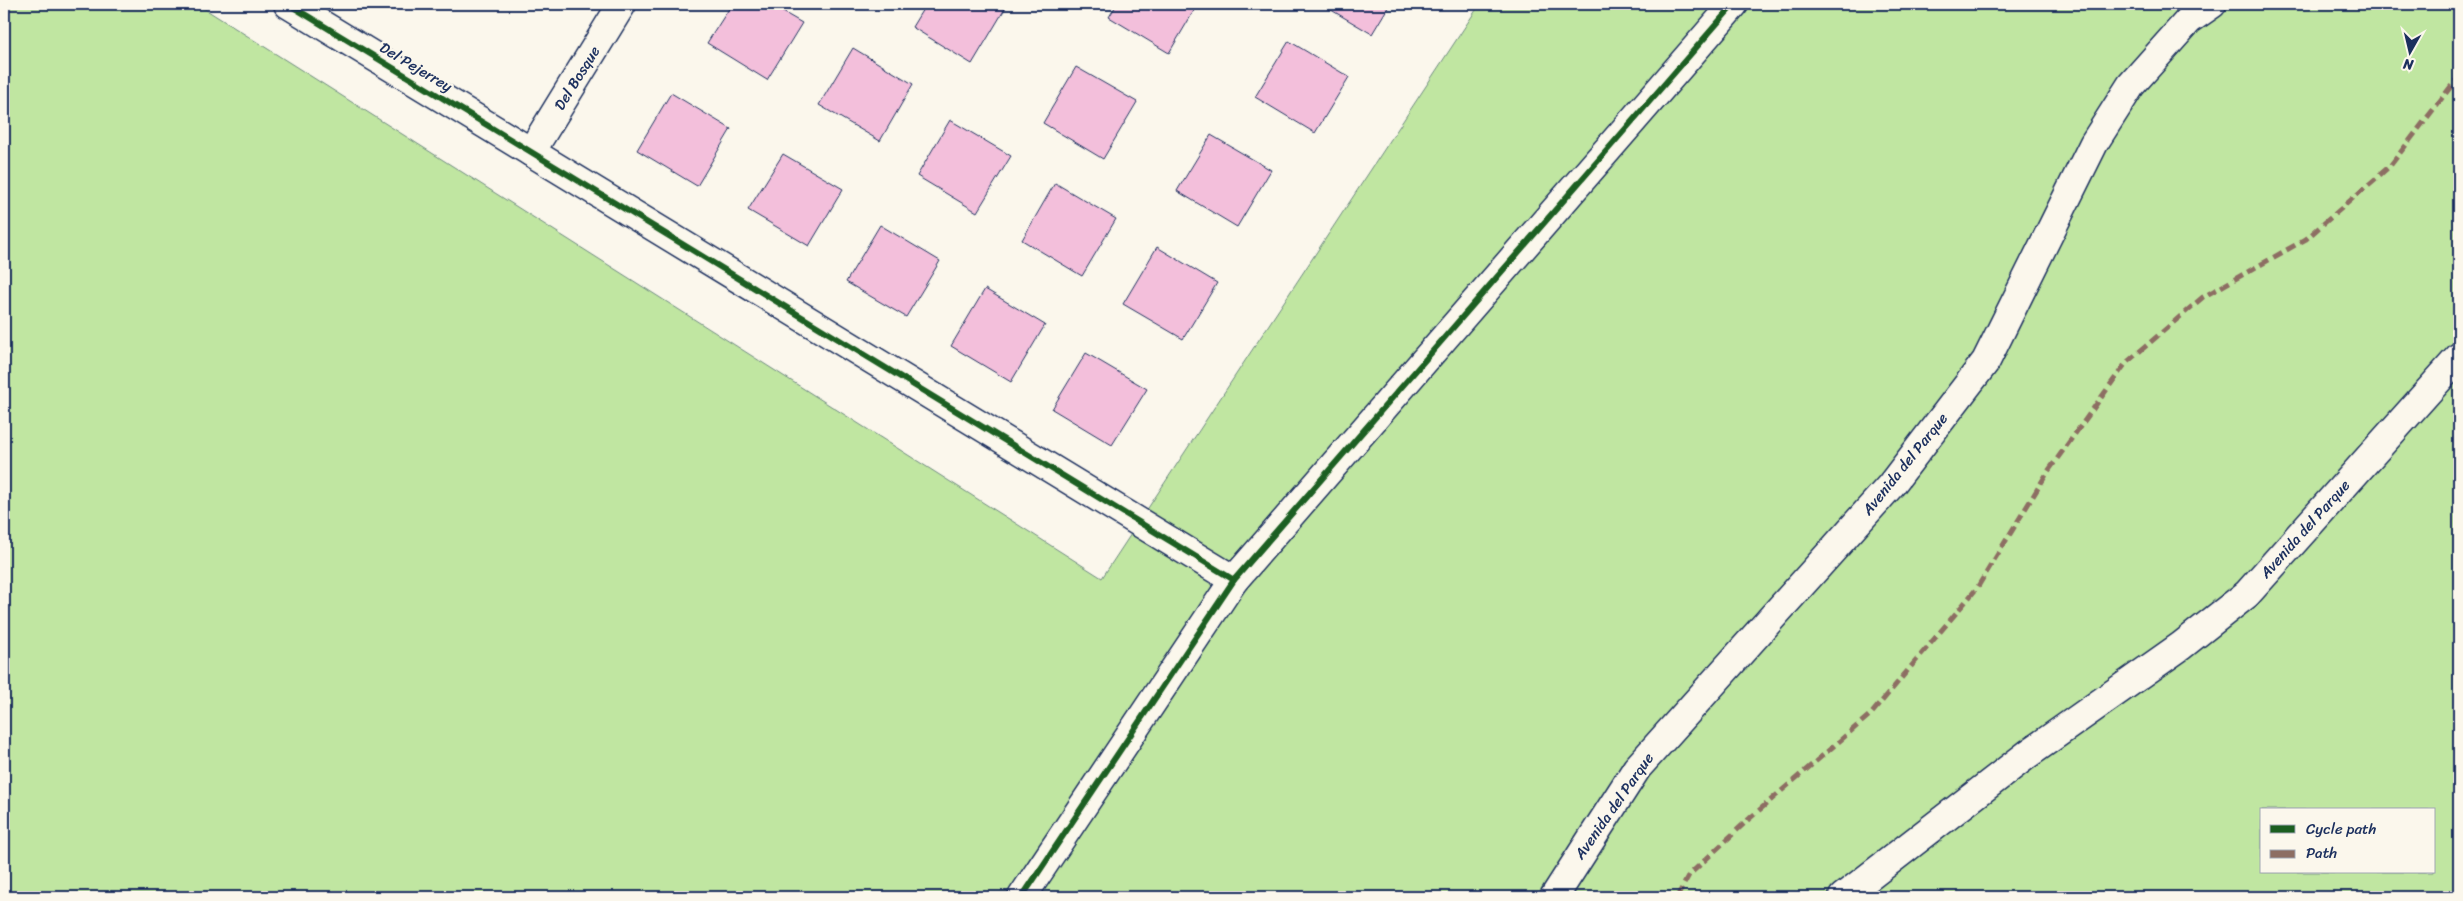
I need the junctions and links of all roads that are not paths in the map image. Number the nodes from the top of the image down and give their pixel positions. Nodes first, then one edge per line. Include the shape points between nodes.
1 (288, 4) edge
2 (622, 4) edge
3 (1734, 4) edge
4 (2212, 4) edge
5 (531, 152) junction
6 (2459, 357) edge
7 (1234, 580) junction
8 (1022, 897) edge
9 (1554, 897) edge
10 (1843, 897) edge

1 - 5 street, Del Pejerrey
2 - 5 street, Del Bosque
3 - 7 street
4 - 9 street, Avenida del Parque via 2188,20 2131,85 2094,143 1986,361 1891,485 1636,768
5 - 7 street, Del Pejerrey
6 - 10 street, Avenida del Parque via 2247,594 2181,646 2028,754
7 - 8 street

